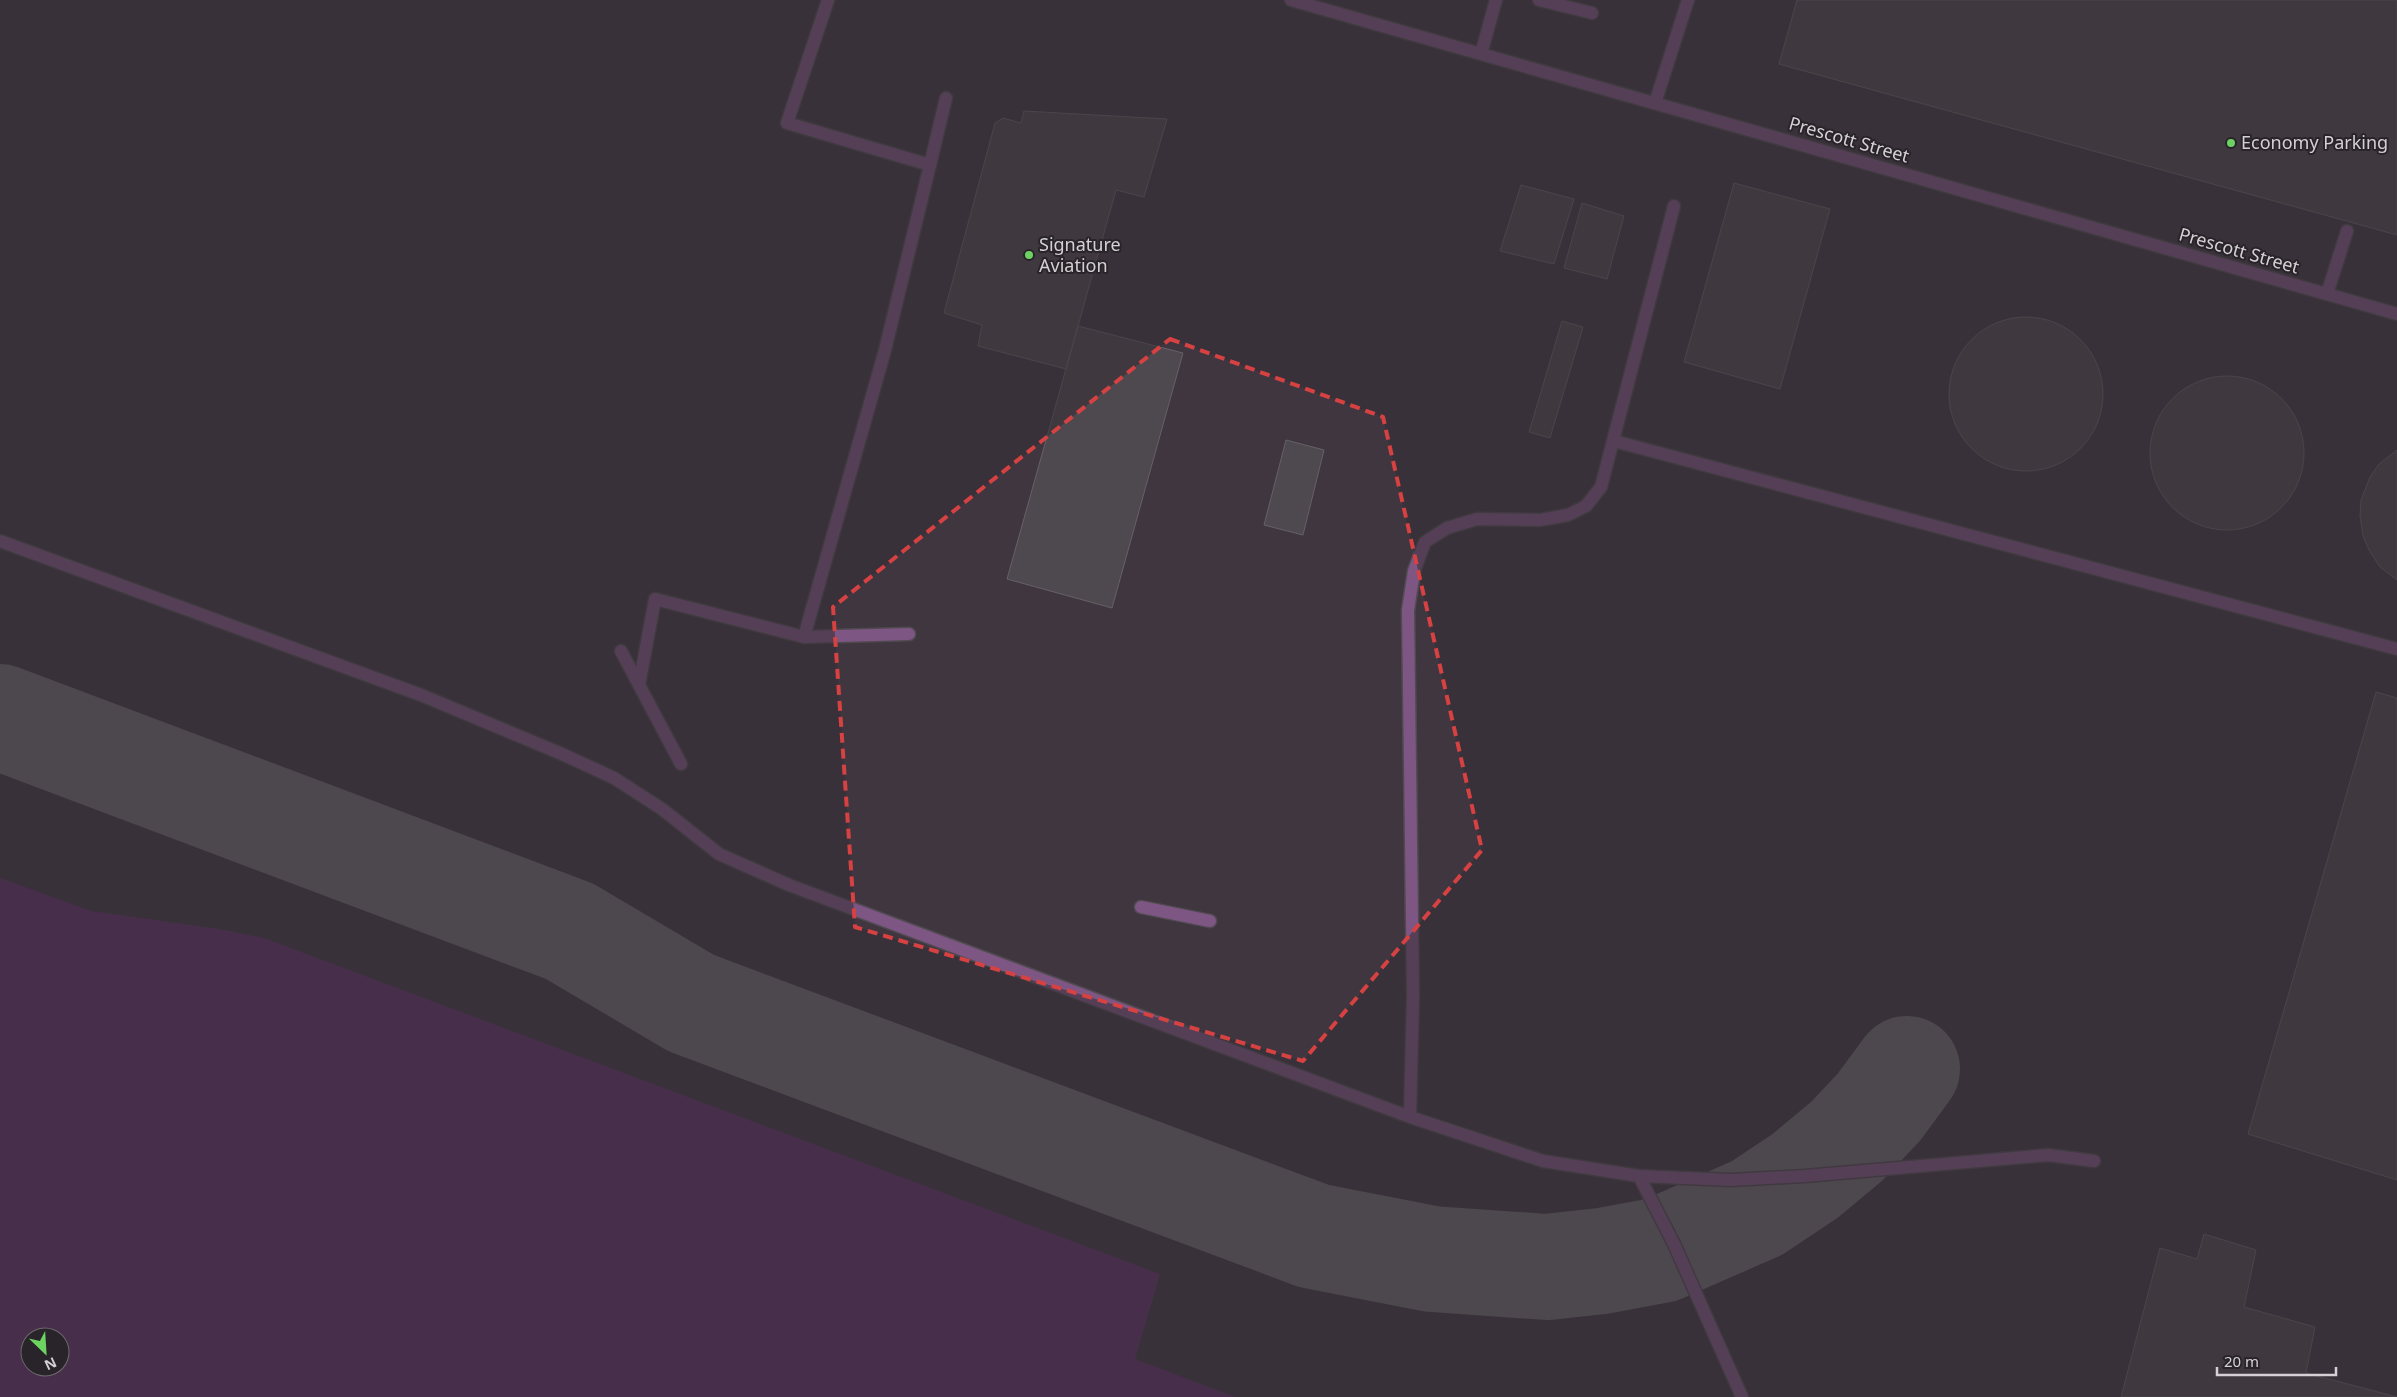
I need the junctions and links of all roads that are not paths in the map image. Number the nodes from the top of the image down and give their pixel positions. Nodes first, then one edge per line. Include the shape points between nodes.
1 (828, 0) edge
2 (1291, 0) edge
3 (1496, 0) edge
4 (1540, 0) edge
5 (1688, 0) edge
6 (1592, 13) dead end
7 (1481, 54) junction
8 (946, 98) dead end
9 (1655, 103) junction
10 (930, 166) junction
11 (1674, 206) dead end
12 (2347, 230) dead end
13 (2327, 294) junction
14 (2397, 314) edge
15 (1614, 441) junction
16 (0, 541) edge
17 (909, 634) dead end
18 (804, 637) junction
19 (2397, 649) edge
20 (621, 651) dead end
21 (639, 685) junction
22 (681, 764) dead end
23 (1141, 907) dead end
24 (1210, 921) dead end
25 (1410, 1117) junction
26 (2094, 1161) dead end
27 (1638, 1176) junction
28 (1742, 1397) edge

1 - 10 street via 787,122
2 - 7 street, Prescott Street
3 - 7 street
4 - 6 street
5 - 9 street
7 - 9 street, Prescott Street
8 - 10 street
9 - 13 street, Prescott Street
10 - 18 street via 885,350
11 - 15 street
12 - 13 street
13 - 14 street, Prescott Street
15 - 19 street
15 - 25 street via 1600,488 1586,506 1568,516 1540,520 1477,519 1447,528 1425,542 1414,571 1408,610 1413,996
16 - 25 street via 421,695 562,754 614,778 662,809 719,854 789,886
17 - 18 street
18 - 21 street via 655,599
20 - 21 street
21 - 22 street
23 - 24 street
25 - 27 street via 1543,1161
26 - 27 street via 2048,1155 1731,1180
27 - 28 street via 1674,1244

